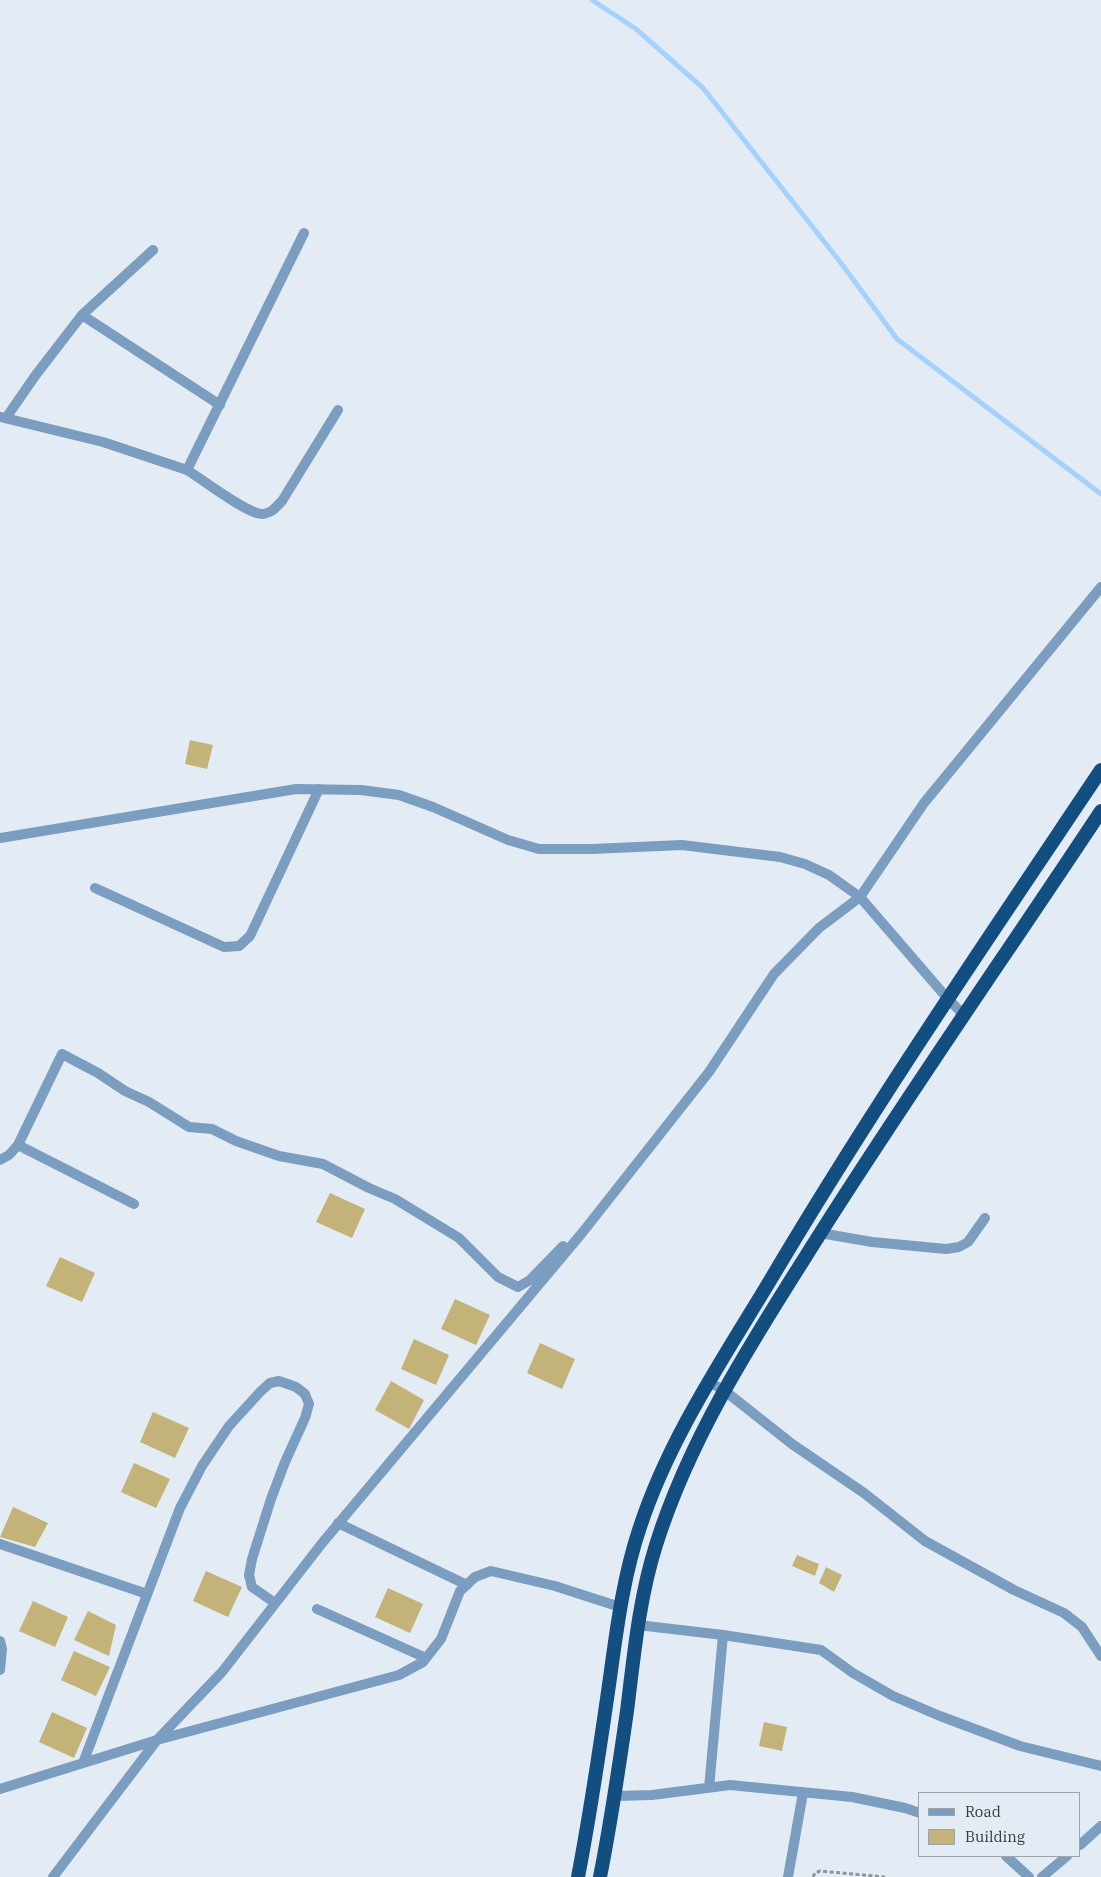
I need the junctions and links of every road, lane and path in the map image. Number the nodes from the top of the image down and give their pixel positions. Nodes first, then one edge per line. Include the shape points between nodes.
1 (304, 233) dead end
2 (153, 250) dead end
3 (82, 315) junction
4 (220, 405) junction
5 (338, 410) dead end
6 (3, 418) edge
7 (187, 470) junction
8 (1101, 587) edge
9 (1101, 770) edge
10 (319, 789) junction
11 (1101, 811) edge
12 (0, 838) edge
13 (94, 888) dead end
14 (860, 897) junction
15 (947, 998) junction
16 (964, 1015) junction
17 (18, 1145) junction
18 (0, 1160) edge
19 (134, 1204) dead end
20 (985, 1218) dead end
21 (582, 1233) junction
22 (820, 1233) junction
23 (709, 1382) junction
24 (724, 1392) junction
25 (338, 1523) junction
26 (0, 1544) edge
27 (467, 1585) junction
28 (147, 1594) junction
29 (275, 1603) junction
30 (620, 1607) junction
31 (317, 1609) dead end
32 (638, 1625) junction
33 (723, 1635) junction
34 (0, 1641) edge
35 (1101, 1656) edge
36 (426, 1658) junction
37 (0, 1670) edge
38 (157, 1740) junction
39 (83, 1763) junction
40 (1101, 1766) edge
41 (0, 1788) edge
42 (709, 1788) junction
43 (803, 1793) junction
44 (616, 1796) junction
45 (918, 1812) edge
46 (1101, 1826) edge
47 (1081, 1844) edge
48 (1007, 1857) edge
49 (1066, 1857) edge
50 (53, 1877) edge
51 (578, 1877) edge
52 (600, 1877) edge
53 (788, 1877) edge
54 (813, 1877) edge
55 (885, 1877) edge
56 (1029, 1877) edge
57 (1042, 1877) edge

1 - 4 street
2 - 3 street
3 - 4 street
3 - 6 street
4 - 7 street
5 - 7 street via 282,501 272,511 264,514 248,510
6 - 7 street via 104,442
8 - 14 street via 924,803
9 - 15 highway
10 - 12 street via 296,789
10 - 13 street via 250,936 239,946 224,947
10 - 14 street via 399,795 508,840 539,849 682,845 780,857 829,875
11 - 16 highway
14 - 15 street
14 - 21 street via 819,928 774,974 709,1072
15 - 16 street
15 - 23 highway via 832,1177
16 - 22 highway
17 - 18 street
17 - 19 street
17 - 21 street via 65,1056 189,1127 212,1129 279,1156 323,1164 395,1199 459,1238 498,1277 518,1287 530,1280 565,1243
20 - 22 street via 968,1242 946,1249
21 - 25 street
22 - 24 highway
23 - 24 street
23 - 30 highway via 663,1467 631,1556
24 - 32 highway via 685,1468 656,1545
24 - 35 street via 925,1541 1064,1614 1082,1627
25 - 27 street
25 - 29 street
26 - 28 street
27 - 30 street via 475,1577 491,1571 555,1586
27 - 36 street via 460,1591 441,1639
28 - 29 street via 180,1508 202,1466 229,1426 261,1390 278,1381 296,1387 305,1394 309,1404 275,1490 248,1575 252,1587
28 - 39 street
29 - 38 street via 222,1672
30 - 51 highway
31 - 36 street
32 - 33 street
32 - 44 highway
33 - 40 street via 821,1650 893,1696 940,1716 1020,1746
33 - 42 street
34 - 37 street
36 - 38 street via 399,1676
38 - 39 street
38 - 50 street
39 - 41 street
42 - 43 street via 730,1785
42 - 44 street
43 - 45 street via 852,1797
43 - 53 street
44 - 52 highway
46 - 47 street
48 - 56 street
49 - 57 street
54 - 55 path via 820,1871

